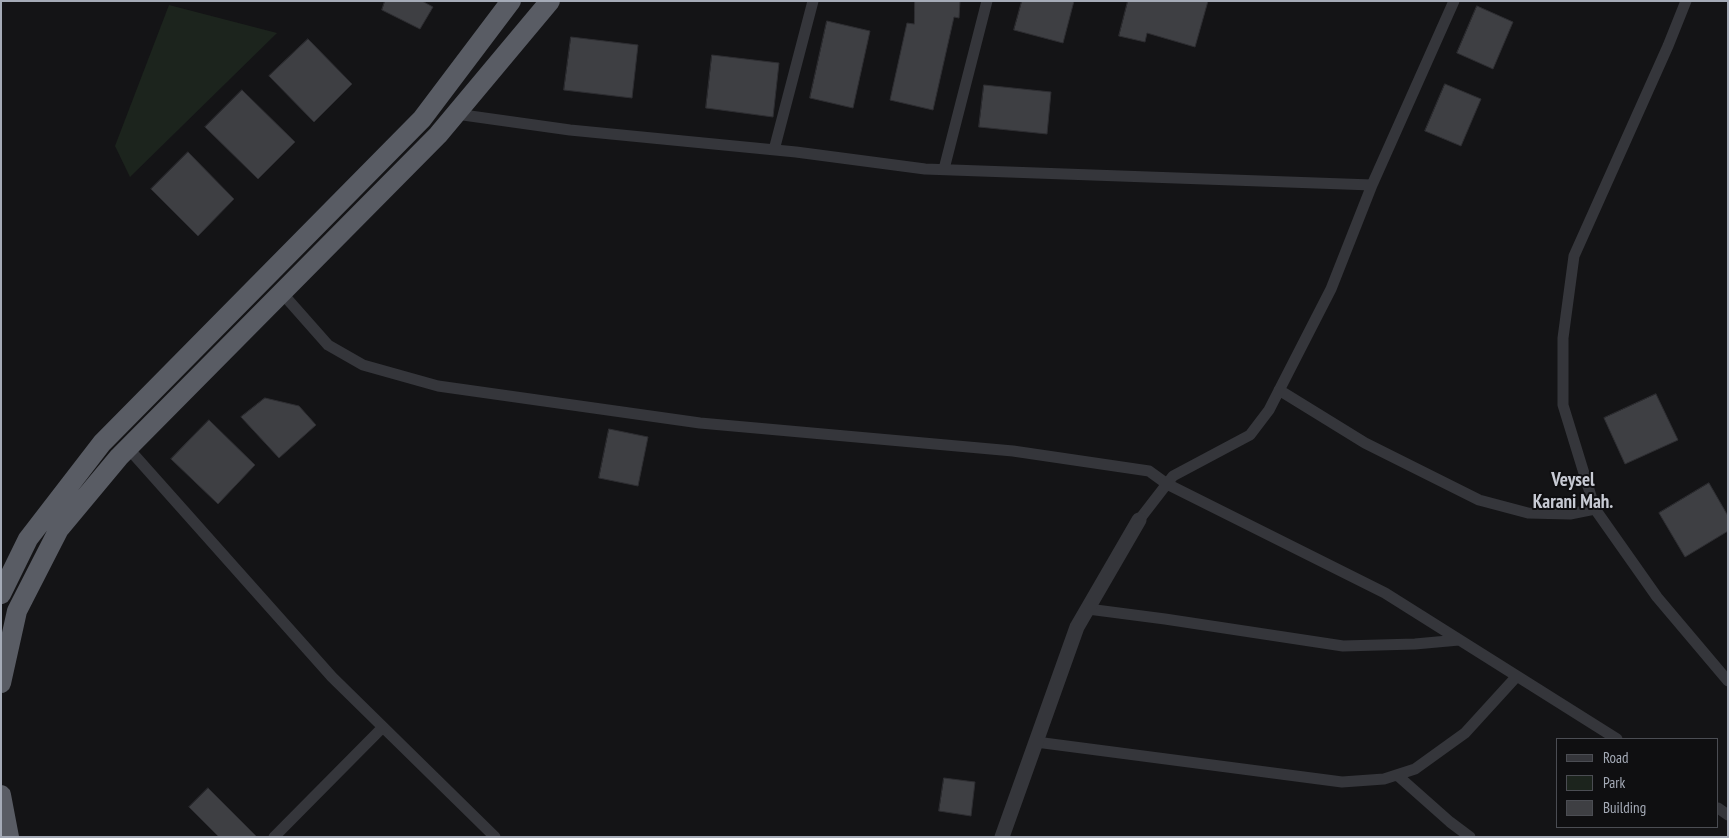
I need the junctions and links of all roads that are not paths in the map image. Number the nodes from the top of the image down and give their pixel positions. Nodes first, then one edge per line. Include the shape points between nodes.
1 (511, 1) edge
2 (550, 1) edge
3 (813, 1) edge
4 (987, 1) edge
5 (1454, 1) edge
6 (1686, 1) edge
7 (456, 114) junction
8 (774, 150) junction
9 (944, 169) junction
10 (1372, 185) junction
11 (282, 293) junction
12 (1280, 390) junction
13 (128, 448) junction
14 (1167, 484) junction
15 (1595, 509) junction
16 (1139, 520) joint
17 (1, 594) edge
18 (1088, 609) junction
19 (1459, 640) junction
20 (1517, 676) junction
21 (1728, 681) edge
22 (1, 683) edge
23 (383, 727) junction
24 (1616, 738) edge
25 (1036, 742) junction
26 (1397, 775) junction
27 (1, 795) edge
28 (9, 837) edge
29 (274, 837) edge
30 (495, 837) edge
31 (1002, 837) edge
32 (1470, 837) edge

1 - 17 highway via 422,120 102,443 28,538
2 - 7 highway
3 - 8 street
4 - 9 street
5 - 10 street
6 - 15 street via 1574,256 1562,338 1563,406
7 - 8 street via 570,130
7 - 11 highway
8 - 9 street
9 - 10 street
10 - 12 street via 1331,288
11 - 13 highway
11 - 14 street via 328,345 363,366 438,386 700,423 1013,451 1149,471
12 - 14 street via 1250,435 1173,476
12 - 15 street via 1365,443 1479,500 1528,513 1570,514
13 - 22 highway via 59,528 17,611
13 - 23 street via 332,677
14 - 16 street
14 - 19 street via 1386,593
15 - 21 street via 1658,597
16 - 18 street
18 - 19 street via 1343,646
18 - 25 street via 1077,627
19 - 20 street
20 - 24 street
20 - 26 street via 1465,733 1415,769
23 - 29 street
23 - 30 street
25 - 26 street via 1342,782
25 - 31 street
26 - 32 street
27 - 28 highway

